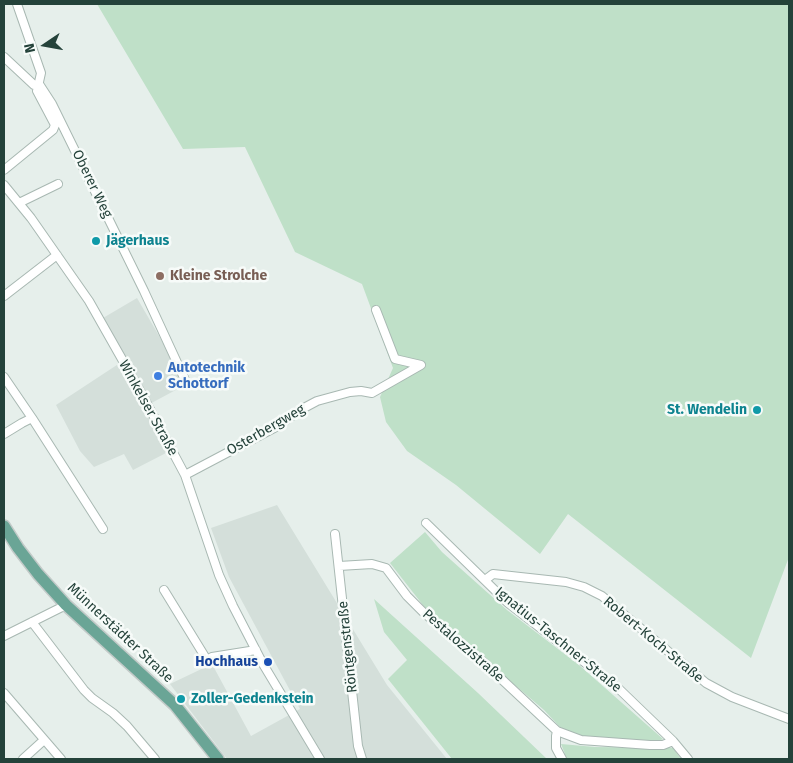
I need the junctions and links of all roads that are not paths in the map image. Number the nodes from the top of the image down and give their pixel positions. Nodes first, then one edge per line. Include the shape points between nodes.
1 (17, 4) edge
2 (4, 57) edge
3 (39, 84) junction
4 (4, 170) edge
5 (58, 184) dead end
6 (4, 185) edge
7 (19, 203) junction
8 (57, 255) junction
9 (4, 296) edge
10 (376, 310) dead end
11 (4, 377) edge
12 (186, 382) dead end
13 (32, 418) junction
14 (4, 434) edge
15 (185, 475) junction
16 (426, 523) dead end
17 (4, 526) edge
18 (103, 529) dead end
19 (335, 534) dead end
20 (339, 566) junction
21 (485, 580) junction
22 (164, 590) dead end
23 (66, 605) junction
24 (32, 622) junction
25 (4, 636) edge
26 (256, 650) junction
27 (4, 693) edge
28 (789, 719) edge
29 (557, 731) junction
30 (44, 740) junction
31 (673, 741) junction
32 (24, 759) edge
33 (61, 759) edge
34 (155, 759) edge
35 (218, 759) edge
36 (320, 759) edge
37 (362, 759) edge
38 (562, 759) edge
39 (688, 759) edge

1 - 3 street via 41,73
2 - 3 street, Oberer Weg via 34,85
3 - 4 street via 37,91 55,125 53,130
3 - 12 street, Oberer Weg via 67,132
5 - 7 street
6 - 7 street, Winkelser Straße
7 - 8 street, Winkelser Straße
8 - 9 street
8 - 15 street, Winkelser Straße via 89,301
10 - 15 street, Osterbergweg via 396,359 421,365 372,393 350,392 317,401 274,428
11 - 13 street
13 - 14 street
13 - 18 street
15 - 26 street, Winkelser Straße via 219,575
16 - 21 street, Ignatius-Taschner-Straße
17 - 23 main road, Münnerstädter Straße via 38,574
19 - 20 street, Röntgenstraße
20 - 29 street, Pestalozzistraße via 372,564 386,568 424,613 480,659
20 - 37 street, Röntgenstraße
21 - 28 street, Robert-Koch-Straße via 493,574 584,587 602,596 706,684
21 - 31 street, Ignatius-Taschner-Straße via 507,602 619,688
22 - 26 street via 207,660
23 - 24 street
23 - 35 main road, Münnerstädter Straße via 175,705
24 - 25 street
24 - 34 street via 84,690 120,720
26 - 36 street, Winkelser Straße
27 - 30 street
29 - 31 street via 581,740 650,745
29 - 38 street via 556,748
30 - 32 street
30 - 33 street
31 - 39 street, Ignatius-Taschner-Straße

